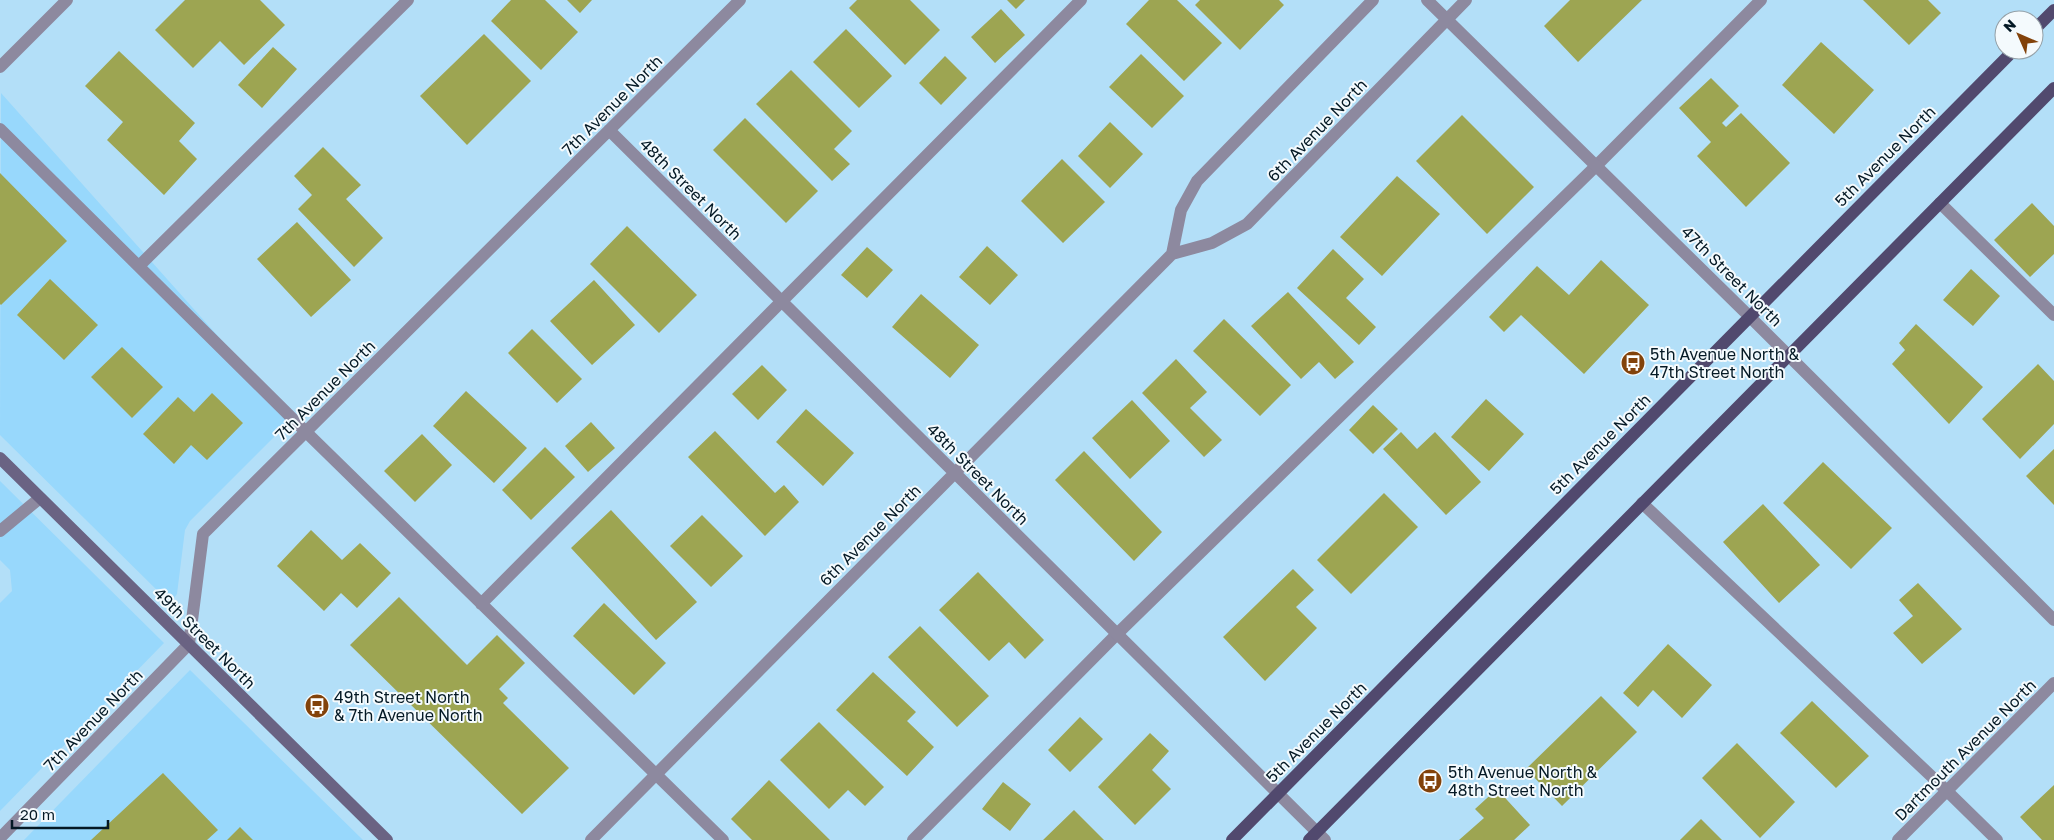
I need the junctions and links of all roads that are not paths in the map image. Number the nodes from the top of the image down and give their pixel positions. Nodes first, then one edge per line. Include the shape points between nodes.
1 (67, 0) edge
2 (408, 0) edge
3 (740, 0) edge
4 (1081, 0) edge
5 (1373, 0) edge
6 (1426, 0) edge
7 (1466, 0) edge
8 (1761, 0) edge
9 (2054, 10) edge
10 (1446, 20) junction
11 (2044, 20) edge
12 (2004, 60) edge
13 (0, 67) edge
14 (2054, 88) edge
15 (0, 129) edge
16 (609, 130) junction
17 (1596, 166) junction
18 (1940, 203) junction
19 (1172, 254) junction
20 (139, 266) junction
21 (781, 301) junction
22 (2054, 315) edge
23 (1749, 316) junction
24 (1789, 356) junction
25 (306, 432) junction
26 (0, 458) edge
27 (954, 473) junction
28 (40, 498) junction
29 (1642, 503) junction
30 (0, 531) edge
31 (481, 604) junction
32 (2054, 620) edge
33 (1117, 634) junction
34 (189, 644) junction
35 (2054, 683) edge
36 (656, 774) junction
37 (1947, 791) junction
38 (1277, 794) junction
39 (2, 831) edge
40 (1317, 837) edge
41 (387, 840) edge
42 (591, 840) edge
43 (723, 840) edge
44 (913, 840) edge
45 (1232, 840) edge
46 (1898, 840) edge
47 (1996, 840) edge

1 - 13 street
2 - 20 street
3 - 16 street, 7th Avenue North
4 - 21 street
5 - 19 street via 1196,181 1181,210
6 - 10 street, 47th Street North
7 - 10 street, 6th Avenue North
8 - 17 street
9 - 11 main road
10 - 17 street, 47th Street North
10 - 19 street, 6th Avenue North via 1247,224 1212,243
12 - 23 main road, 5th Avenue North
14 - 18 main road
15 - 20 street
16 - 21 street, 48th Street North
16 - 25 street, 7th Avenue North
17 - 23 street, 47th Street North
17 - 33 street
18 - 22 street
18 - 24 main road
19 - 27 street, 6th Avenue North
20 - 25 street
21 - 27 street, 48th Street North
21 - 31 street
23 - 24 street, 47th Street North
23 - 38 main road, 5th Avenue North
24 - 29 main road
24 - 32 street, 47th Street North
25 - 31 street
25 - 34 street, 7th Avenue North via 203,534
26 - 28 main road, 49th Street North
27 - 33 street, 48th Street North
27 - 36 street, 6th Avenue North
28 - 30 street
28 - 34 main road, 49th Street North
29 - 37 street
29 - 40 main road
31 - 36 street
33 - 38 street, 48th Street North
33 - 44 street
34 - 39 street, 7th Avenue North
34 - 41 main road, 49th Street North
35 - 37 street, Dartmouth Avenue North
36 - 42 street, 6th Avenue North
36 - 43 street
37 - 46 street, Dartmouth Avenue North
37 - 47 street
38 - 40 street, 48th Street North
38 - 45 main road, 5th Avenue North

